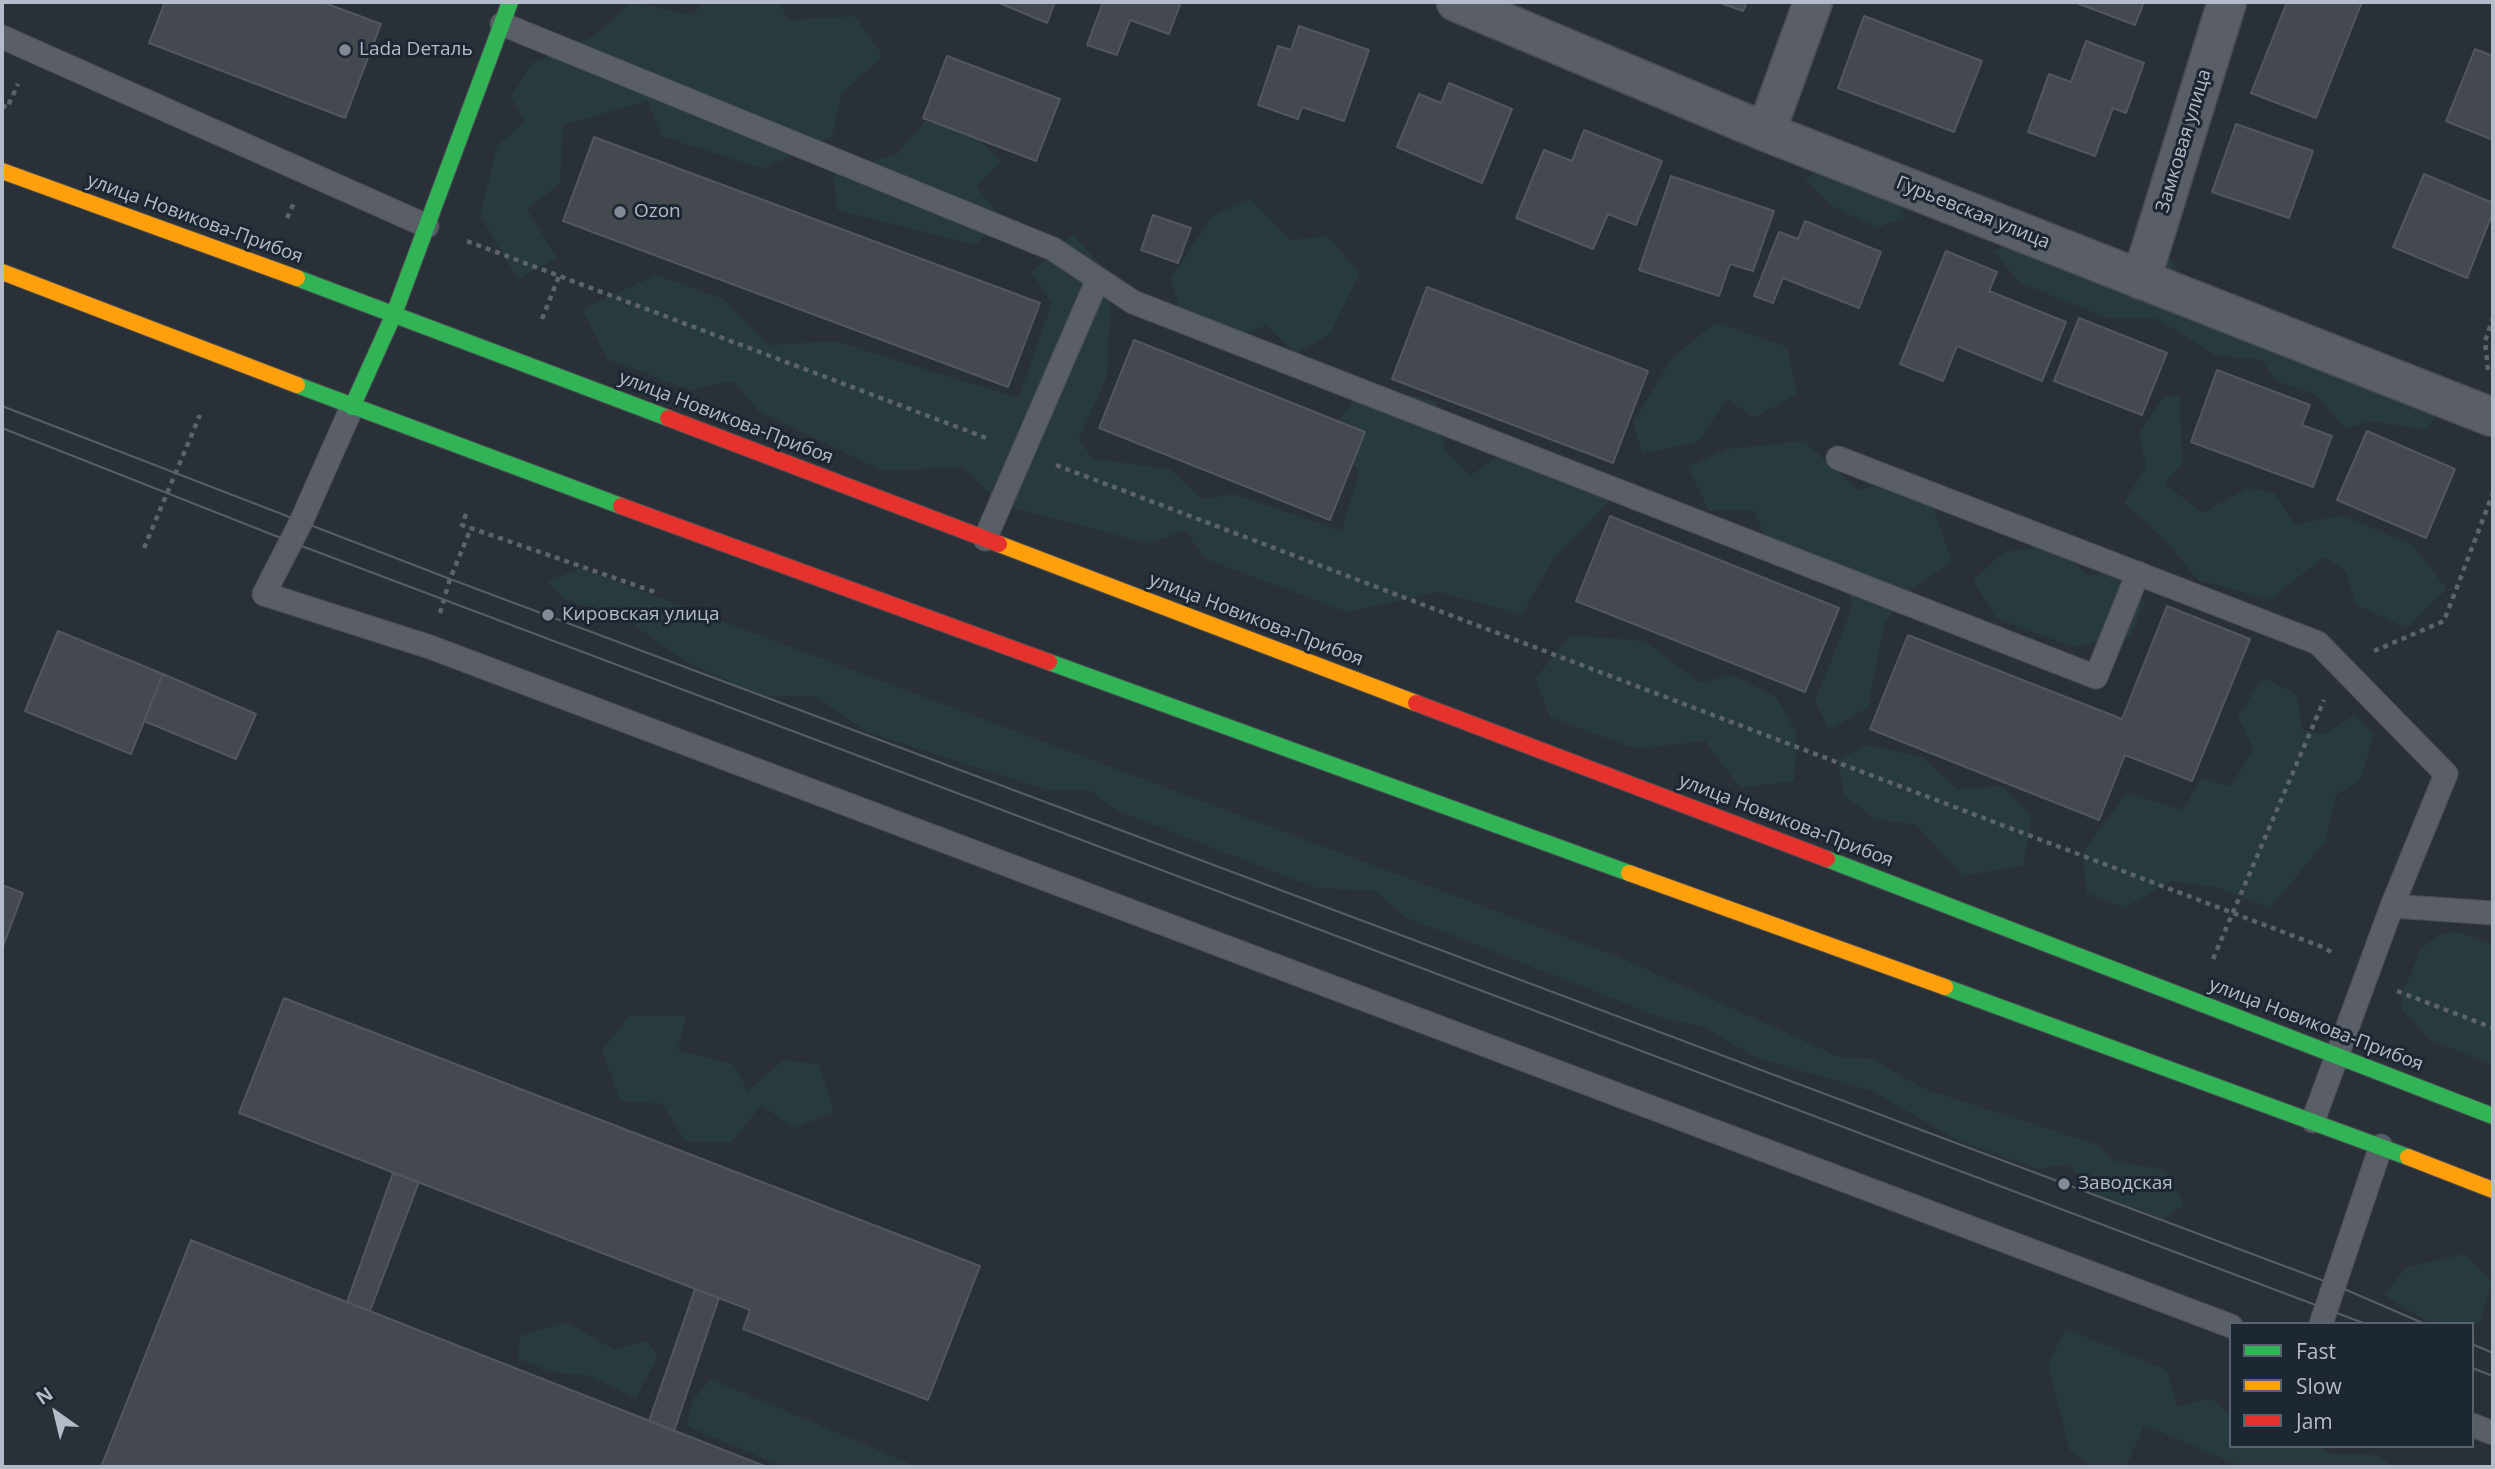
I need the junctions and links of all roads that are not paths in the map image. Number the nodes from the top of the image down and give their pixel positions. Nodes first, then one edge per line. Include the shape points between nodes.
1 (510, 2) edge
2 (1456, 2) edge
3 (1813, 2) edge
4 (2227, 2) edge
5 (502, 24) junction
6 (2, 37) edge
7 (1766, 132) junction
8 (2, 171) edge
9 (427, 226) junction
10 (2, 272) edge
11 (1098, 279) junction
12 (2141, 280) junction
13 (394, 314) junction
14 (352, 407) junction
15 (2492, 417) edge
16 (1838, 458) dead end
17 (985, 539) junction
18 (2138, 573) junction
19 (2392, 906) junction
20 (2493, 913) edge
21 (2337, 1056) junction
22 (2493, 1116) edge
23 (2313, 1121) junction
24 (2381, 1146) junction
25 (2493, 1190) edge
26 (2322, 1322) edge
27 (2229, 1325) edge
28 (2474, 1426) edge
29 (2493, 1433) edge

1 - 5 main road
2 - 7 street, Гурьевская улица
3 - 7 street
4 - 12 street, Замковая улица
5 - 9 main road
5 - 11 lane via 1053,249
6 - 9 lane
7 - 12 street, Гурьевская улица
8 - 13 main road, улица Новикова-Прибоя
9 - 13 main road
10 - 14 main road
11 - 17 lane
11 - 18 lane via 1133,302 2096,677
12 - 15 street, Гурьевская улица
13 - 14 main road
13 - 17 main road, улица Новикова-Прибоя
14 - 23 main road
14 - 27 lane via 264,594 430,647
16 - 18 lane
17 - 21 main road, улица Новикова-Прибоя
18 - 19 lane via 2318,643 2446,774
19 - 20 lane
19 - 21 lane
21 - 22 main road, улица Новикова-Прибоя
21 - 23 lane
23 - 24 main road
24 - 25 main road
24 - 26 lane
28 - 29 lane

